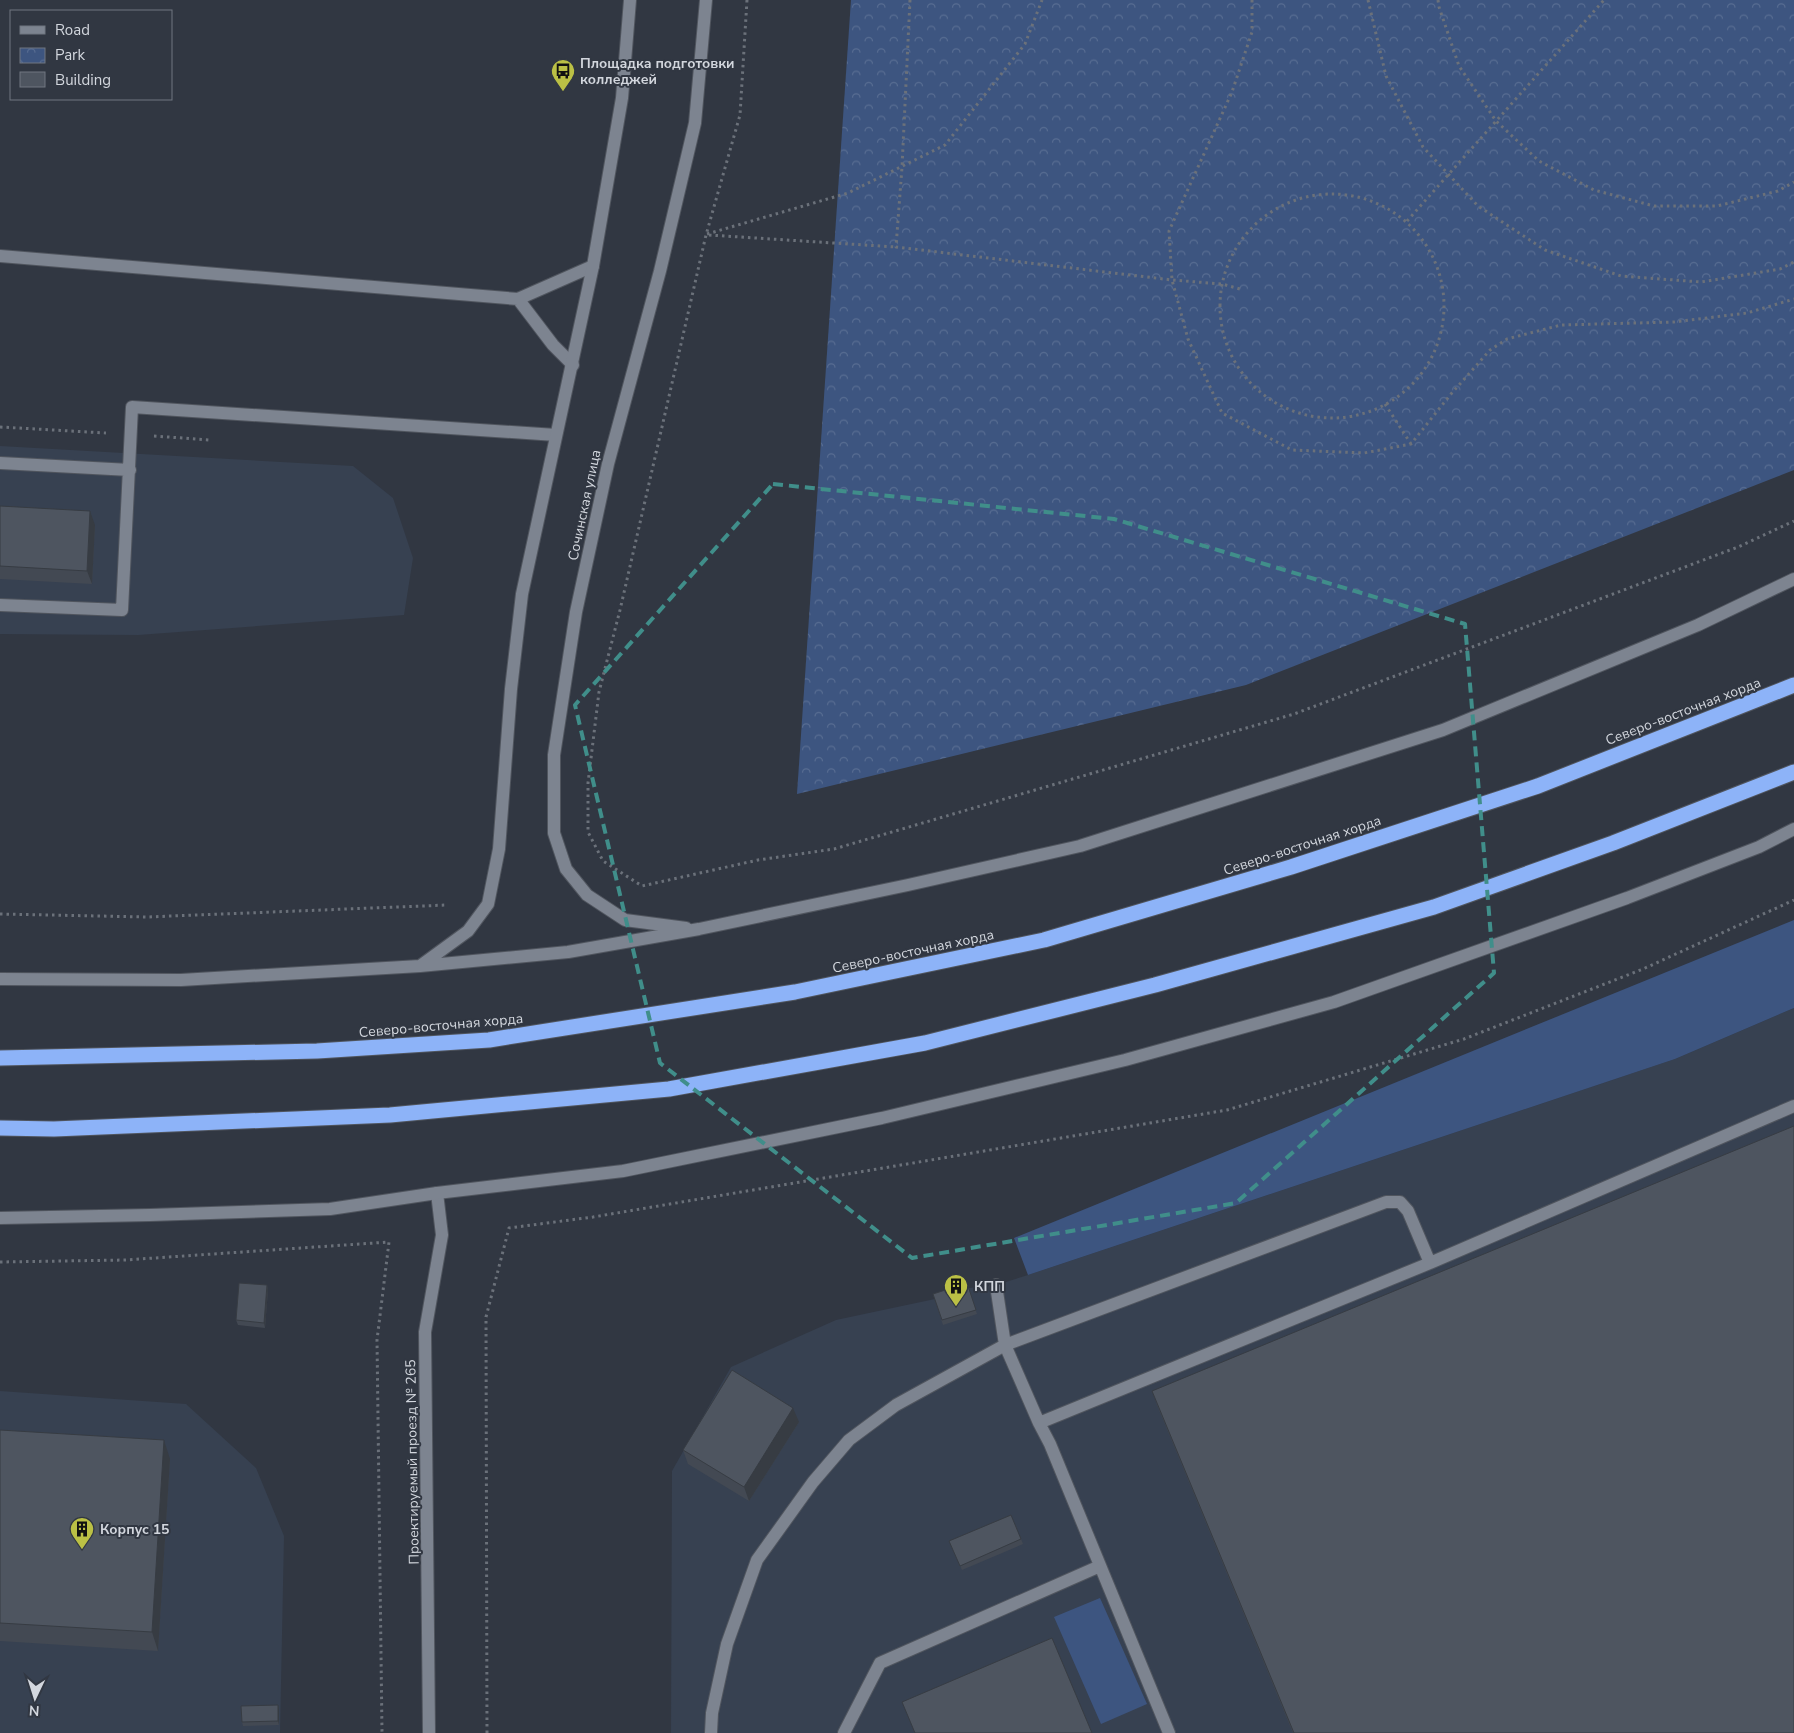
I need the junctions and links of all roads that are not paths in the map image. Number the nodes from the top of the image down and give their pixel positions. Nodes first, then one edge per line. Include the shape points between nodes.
1 (630, 0) edge
2 (706, 0) edge
3 (0, 256) edge
4 (593, 266) junction
5 (518, 299) junction
6 (573, 365) junction
7 (556, 435) junction
8 (0, 463) edge
9 (130, 470) junction
10 (1794, 579) edge
11 (0, 605) edge
12 (1794, 685) edge
13 (1794, 772) edge
14 (1794, 829) edge
15 (699, 929) junction
16 (420, 966) junction
17 (0, 979) edge
18 (0, 1058) edge
19 (1794, 1106) edge
20 (0, 1128) edge
21 (438, 1193) junction
22 (0, 1218) edge
23 (1430, 1263) junction
24 (996, 1285) dead end
25 (1005, 1345) junction
26 (1039, 1423) junction
27 (1100, 1566) junction
28 (429, 1733) edge
29 (711, 1733) edge
30 (844, 1733) edge
31 (1169, 1733) edge

1 - 4 street via 622,98
2 - 15 street, Сочинская улица via 695,123 660,271 608,464 576,612 554,755 554,833 566,869 587,895 625,920
3 - 5 street
4 - 5 street
4 - 6 street
5 - 6 street via 553,345
6 - 7 street
7 - 9 street via 132,407
7 - 16 street via 522,594 499,849 488,904 468,931
8 - 9 street
9 - 11 street via 122,610
10 - 15 street via 1698,625 1443,730 1226,800 1080,846
12 - 18 highway, Северо-восточная хорда via 1538,786 1291,867 1044,940 805,990 489,1040 317,1051
13 - 20 highway via 1614,843 1434,906 1155,985 925,1043 669,1089 380,1116 54,1129
14 - 21 street via 1759,847 1627,898 1334,1002 1125,1060 882,1118 623,1172
15 - 16 street via 568,952
16 - 17 street via 182,980
19 - 23 street
21 - 22 street via 330,1209
21 - 28 street, Проектируемый проезд № 265 via 442,1235 425,1332
23 - 25 street via 1408,1211 1400,1202 1386,1202
23 - 26 street
24 - 25 street
25 - 26 street
25 - 29 street via 896,1405 849,1440 813,1482 757,1560 727,1644 712,1713
26 - 27 street
27 - 30 street via 880,1663
27 - 31 street

